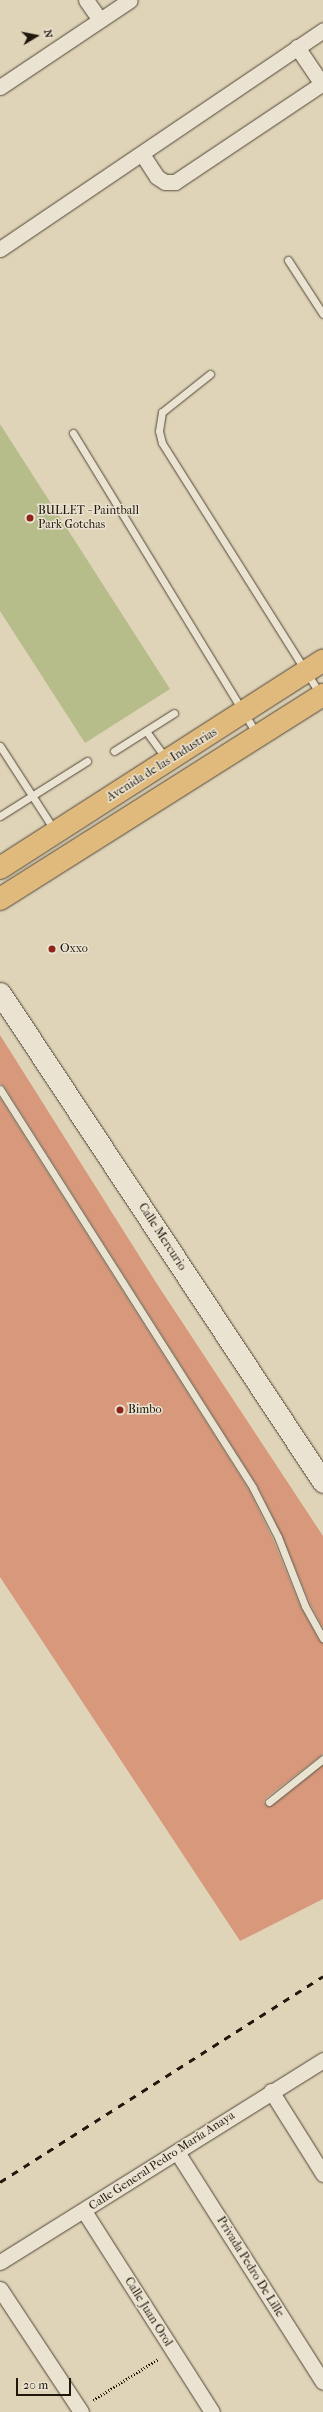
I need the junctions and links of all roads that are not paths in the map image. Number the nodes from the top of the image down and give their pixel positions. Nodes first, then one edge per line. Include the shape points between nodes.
1 (86, 0) edge
2 (130, 0) edge
3 (100, 20) junction
4 (323, 30) edge
5 (297, 47) junction
6 (322, 83) edge
7 (0, 87) edge
8 (142, 154) junction
9 (0, 249) edge
10 (288, 260) dead end
11 (323, 314) edge
12 (210, 374) dead end
13 (73, 433) dead end
14 (314, 667) edge
15 (322, 696) edge
16 (174, 713) dead end
17 (243, 714) junction
18 (146, 731) junction
19 (258, 737) junction
20 (0, 746) edge
21 (114, 751) dead end
22 (88, 761) dead end
23 (168, 761) junction
24 (33, 796) junction
25 (0, 816) edge
26 (56, 832) junction
27 (0, 868) edge
28 (0, 899) edge
29 (0, 993) edge
30 (0, 1090) edge
31 (323, 1482) edge
32 (323, 1638) edge
33 (323, 1759) edge
34 (269, 1802) dead end
35 (323, 2060) edge
36 (271, 2091) junction
37 (177, 2152) junction
38 (323, 2174) edge
39 (84, 2211) junction
40 (0, 2262) edge
41 (0, 2289) edge
42 (323, 2382) edge
43 (80, 2410) edge
44 (212, 2412) edge

1 - 3 street
2 - 3 street
3 - 7 street
4 - 5 street
5 - 6 street
5 - 8 street
6 - 8 street via 175,182 165,182 157,177
8 - 9 street
10 - 11 lane
12 - 14 lane via 162,412 159,431 162,443
13 - 17 lane
14 - 15 lane
14 - 17 main road, Avenida de las Industrias
15 - 19 main road
16 - 18 lane
17 - 19 lane
17 - 23 main road, Avenida de las Industrias
18 - 21 lane
18 - 23 lane
19 - 28 main road
20 - 24 lane
22 - 24 lane
23 - 26 main road, Avenida de las Industrias
24 - 25 lane
24 - 26 lane
26 - 27 main road, Avenida de las Industrias
29 - 31 main road, Calle Mercurio
30 - 32 lane via 245,1475 278,1537 305,1606
33 - 34 lane
35 - 36 street, Calle General Pedro María Anaya
36 - 37 street, Calle General Pedro María Anaya
36 - 38 street
37 - 39 street, Calle General Pedro María Anaya
37 - 42 street, Privada Pedro De Lille
39 - 40 street, Calle General Pedro María Anaya
39 - 44 street, Calle Juan Orol
41 - 43 street

